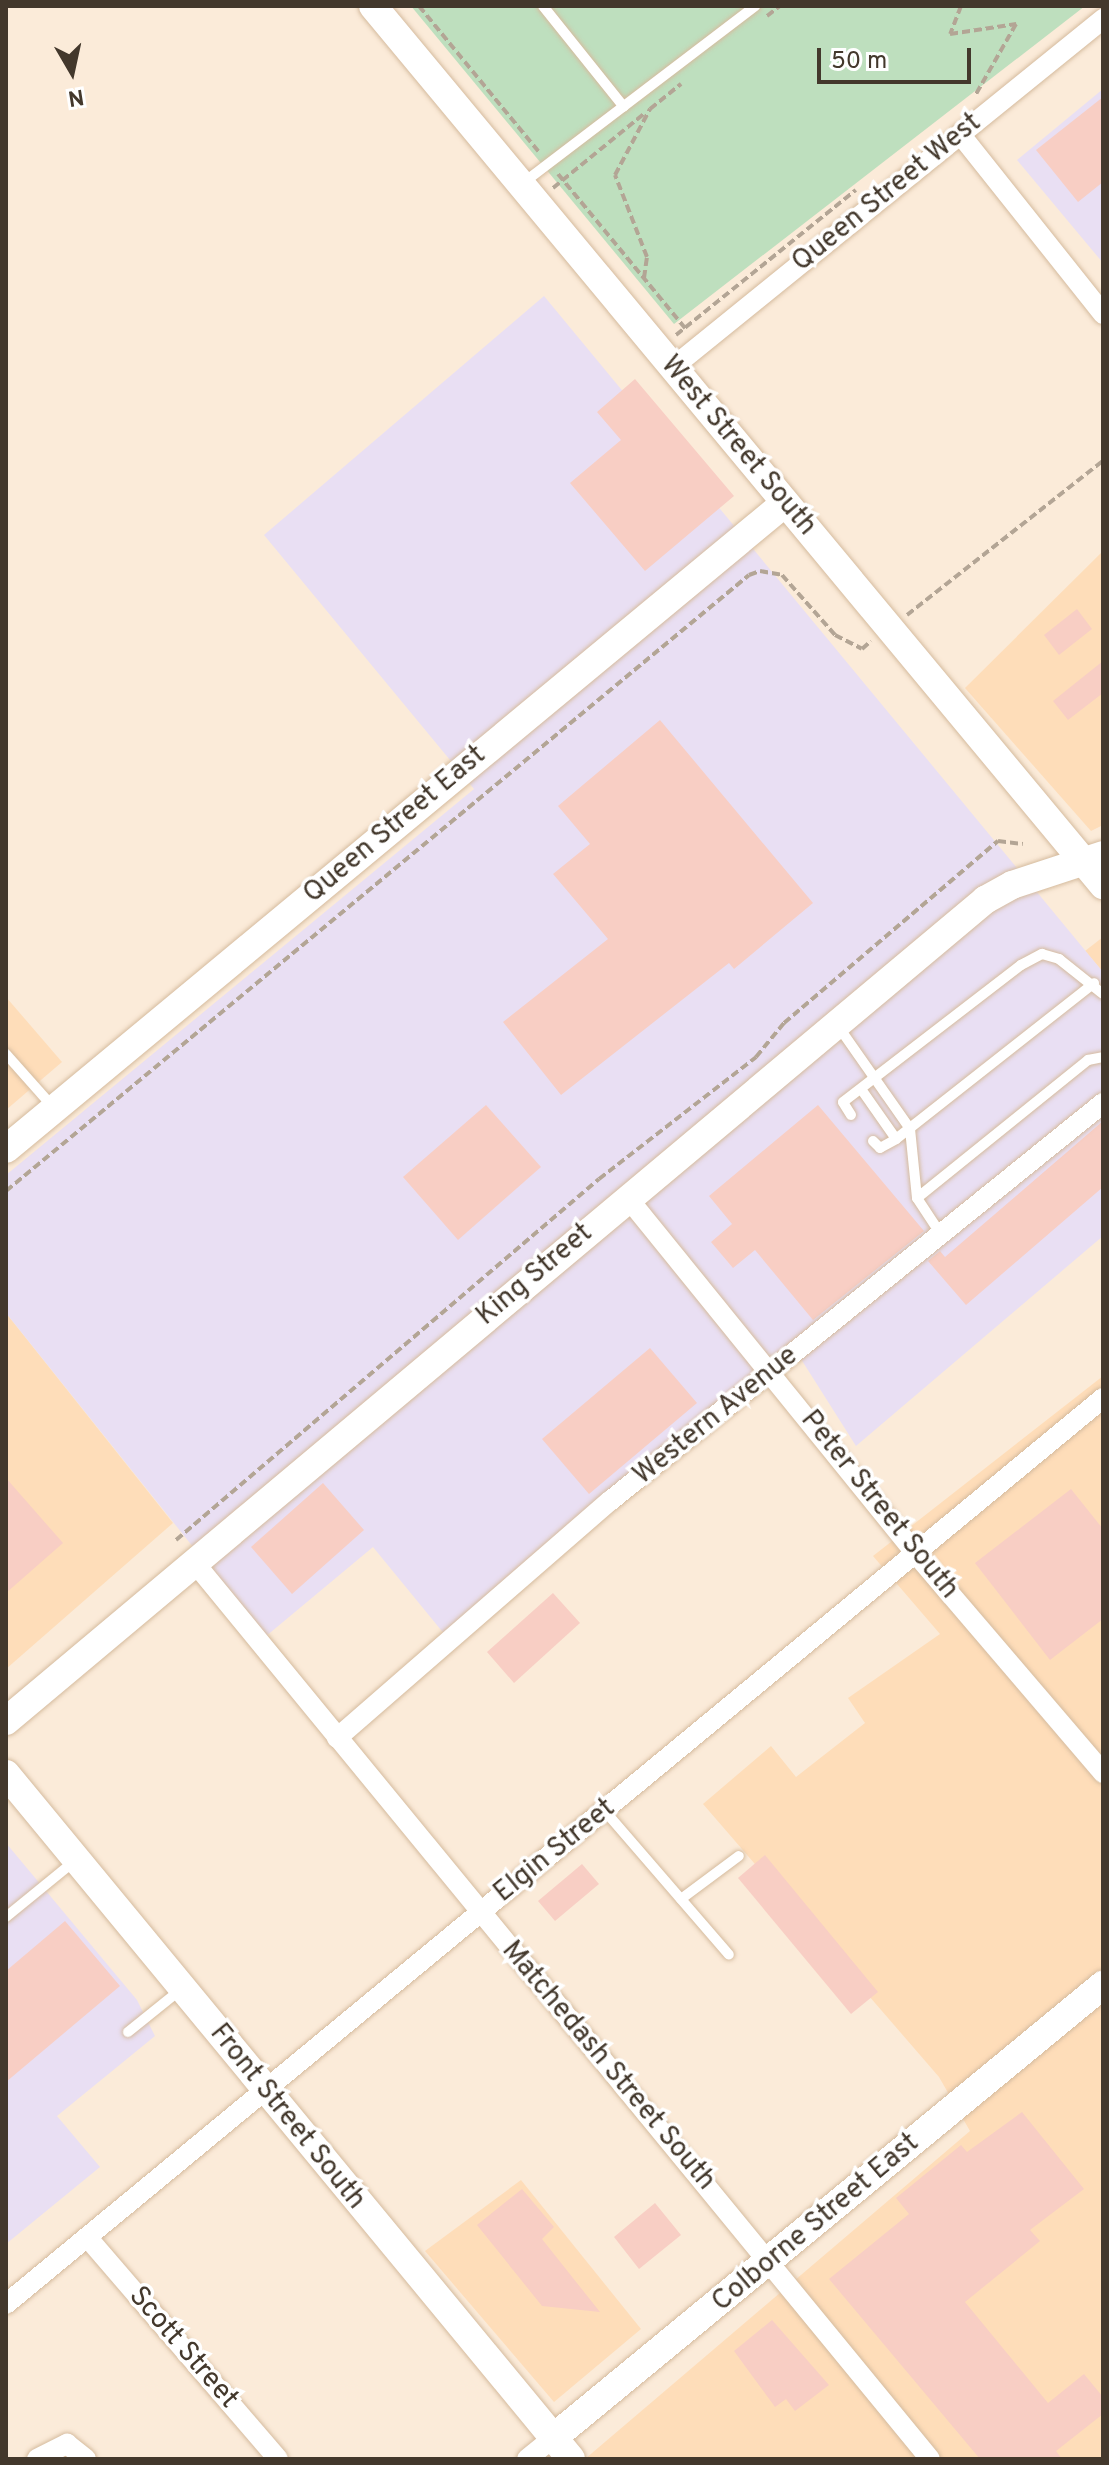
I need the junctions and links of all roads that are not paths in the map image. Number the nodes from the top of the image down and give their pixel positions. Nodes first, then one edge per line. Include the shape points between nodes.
1 (373, 6) edge
2 (543, 6) edge
3 (755, 6) edge
4 (1103, 19) edge
5 (624, 107) junction
6 (960, 134) junction
7 (528, 193) junction
8 (1103, 314) edge
9 (672, 368) junction
10 (785, 503) junction
11 (1097, 868) edge
12 (1094, 983) junction
13 (1103, 994) edge
14 (836, 1023) junction
15 (6, 1054) edge
16 (1103, 1057) edge
17 (876, 1077) junction
18 (861, 1089) junction
19 (1103, 1103) edge
20 (55, 1109) junction
21 (851, 1115) dead end
22 (910, 1129) junction
23 (896, 1139) junction
24 (873, 1141) dead end
25 (6, 1149) edge
26 (627, 1197) junction
27 (917, 1198) junction
28 (940, 1233) junction
29 (772, 1373) junction
30 (1103, 1398) edge
31 (917, 1555) junction
32 (194, 1562) junction
33 (6, 1721) edge
34 (337, 1738) junction
35 (1103, 1773) edge
36 (6, 1774) edge
37 (604, 1810) junction
38 (739, 1856) dead end
39 (76, 1860) junction
40 (681, 1899) junction
41 (480, 1912) junction
42 (6, 1917) edge
43 (729, 1955) dead end
44 (1103, 1985) edge
45 (181, 1988) junction
46 (128, 2032) dead end
47 (264, 2090) junction
48 (88, 2238) junction
49 (769, 2261) junction
50 (6, 2304) edge
51 (562, 2448) edge
52 (37, 2459) edge
53 (86, 2459) edge
54 (278, 2459) edge
55 (527, 2459) edge
56 (930, 2459) edge

1 - 7 street, West Street South
2 - 5 lane
3 - 5 lane
4 - 6 street, Queen Street West
5 - 7 lane
6 - 8 street
6 - 9 street, Queen Street West
7 - 9 street, West Street South
9 - 10 street, West Street South
10 - 11 street, West Street South
10 - 20 street, Queen Street East
11 - 14 street, King Street via 1012,885 985,900
12 - 13 lane
12 - 17 lane via 1042,954
12 - 22 lane
14 - 17 lane
14 - 26 street, King Street
15 - 20 lane
16 - 27 lane via 1088,1060
17 - 18 lane
17 - 22 lane
18 - 21 lane via 843,1102
18 - 23 lane
19 - 28 street, Western Avenue
20 - 25 street, Queen Street East
22 - 23 lane
22 - 27 lane
23 - 24 lane via 880,1148
26 - 29 street, Peter Street South
26 - 32 street, King Street
27 - 28 lane
28 - 29 street, Western Avenue
29 - 31 street, Peter Street South
29 - 34 street, Western Avenue via 610,1501
30 - 31 street, Elgin Street
31 - 35 street, Peter Street South
31 - 37 street, Elgin Street
32 - 33 street, King Street
32 - 34 street, Matchedash Street South
34 - 41 street, Matchedash Street South
36 - 39 street, Front Street South
37 - 40 lane
37 - 41 street, Elgin Street
38 - 40 lane
39 - 42 lane
39 - 45 street, Front Street South
40 - 43 lane
41 - 47 street, Elgin Street
41 - 49 street, Matchedash Street South
44 - 49 street, Colborne Street East
45 - 46 lane
45 - 47 street, Front Street South
47 - 48 street, Elgin Street
47 - 51 street, Front Street South
48 - 50 street, Elgin Street
48 - 54 street, Scott Street
49 - 51 street, Colborne Street East
49 - 56 street, Matchedash Street South
51 - 55 street, Colborne Street East
52 - 53 street via 67,2444

